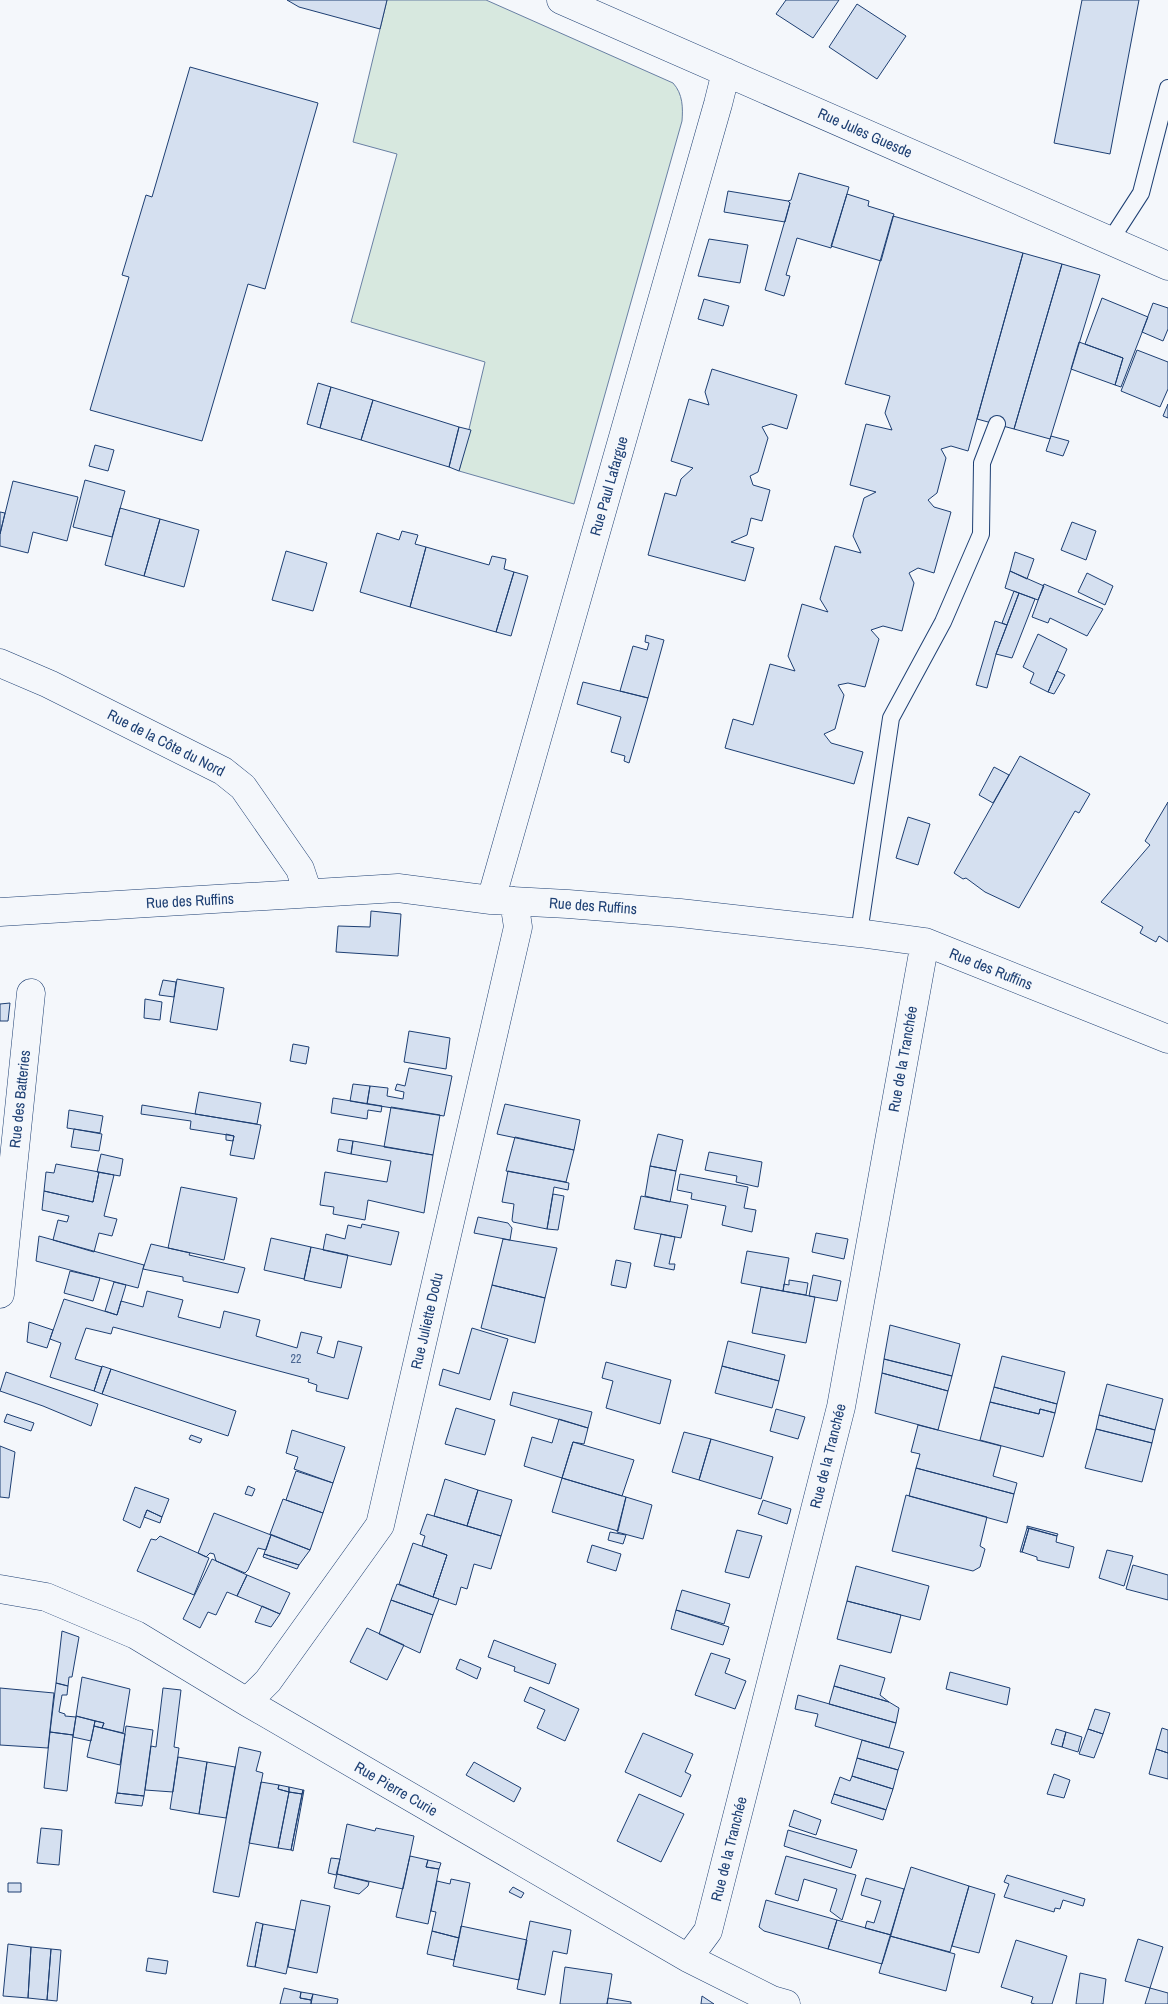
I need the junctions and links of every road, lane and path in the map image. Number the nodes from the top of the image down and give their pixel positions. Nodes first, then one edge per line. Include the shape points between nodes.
1 (561, 0) edge
2 (726, 72) junction
3 (1168, 88) edge
4 (1110, 241) junction
5 (1168, 266) edge
6 (997, 424) dead end
7 (0, 662) edge
8 (308, 893) junction
9 (503, 900) junction
10 (0, 912) edge
11 (859, 933) junction
12 (925, 942) junction
13 (32, 993) dead end
14 (1168, 1039) edge
15 (0, 1294) edge
16 (0, 1589) edge
17 (247, 1702) junction
18 (688, 1958) junction
19 (776, 2003) edge

1 - 2 street, Rue Jules Guesde
2 - 4 street, Rue Jules Guesde
2 - 9 street, Rue Paul Lafargue
3 - 4 lane via 1141,194
4 - 5 street, Rue Jules Guesde
6 - 11 lane via 982,463 981,534 943,622 891,718
7 - 8 street, Rue de la Côte du Nord via 223,771 243,787 300,869
8 - 9 street, Rue des Ruffins via 398,888
8 - 10 street, Rue des Ruffins
9 - 11 street, Rue des Ruffins via 680,913
9 - 17 street, Rue Juliette Dodu via 518,927 380,1525 268,1681
11 - 12 street, Rue des Ruffins
12 - 14 street, Rue des Ruffins
12 - 18 street, Rue de la Tranchée via 841,1407 708,1931
13 - 15 street, Rue des Batteries
16 - 17 street, Rue Pierre Curie via 46,1596 136,1635
17 - 18 street, Rue Pierre Curie
18 - 19 street, Rue Pierre Curie

